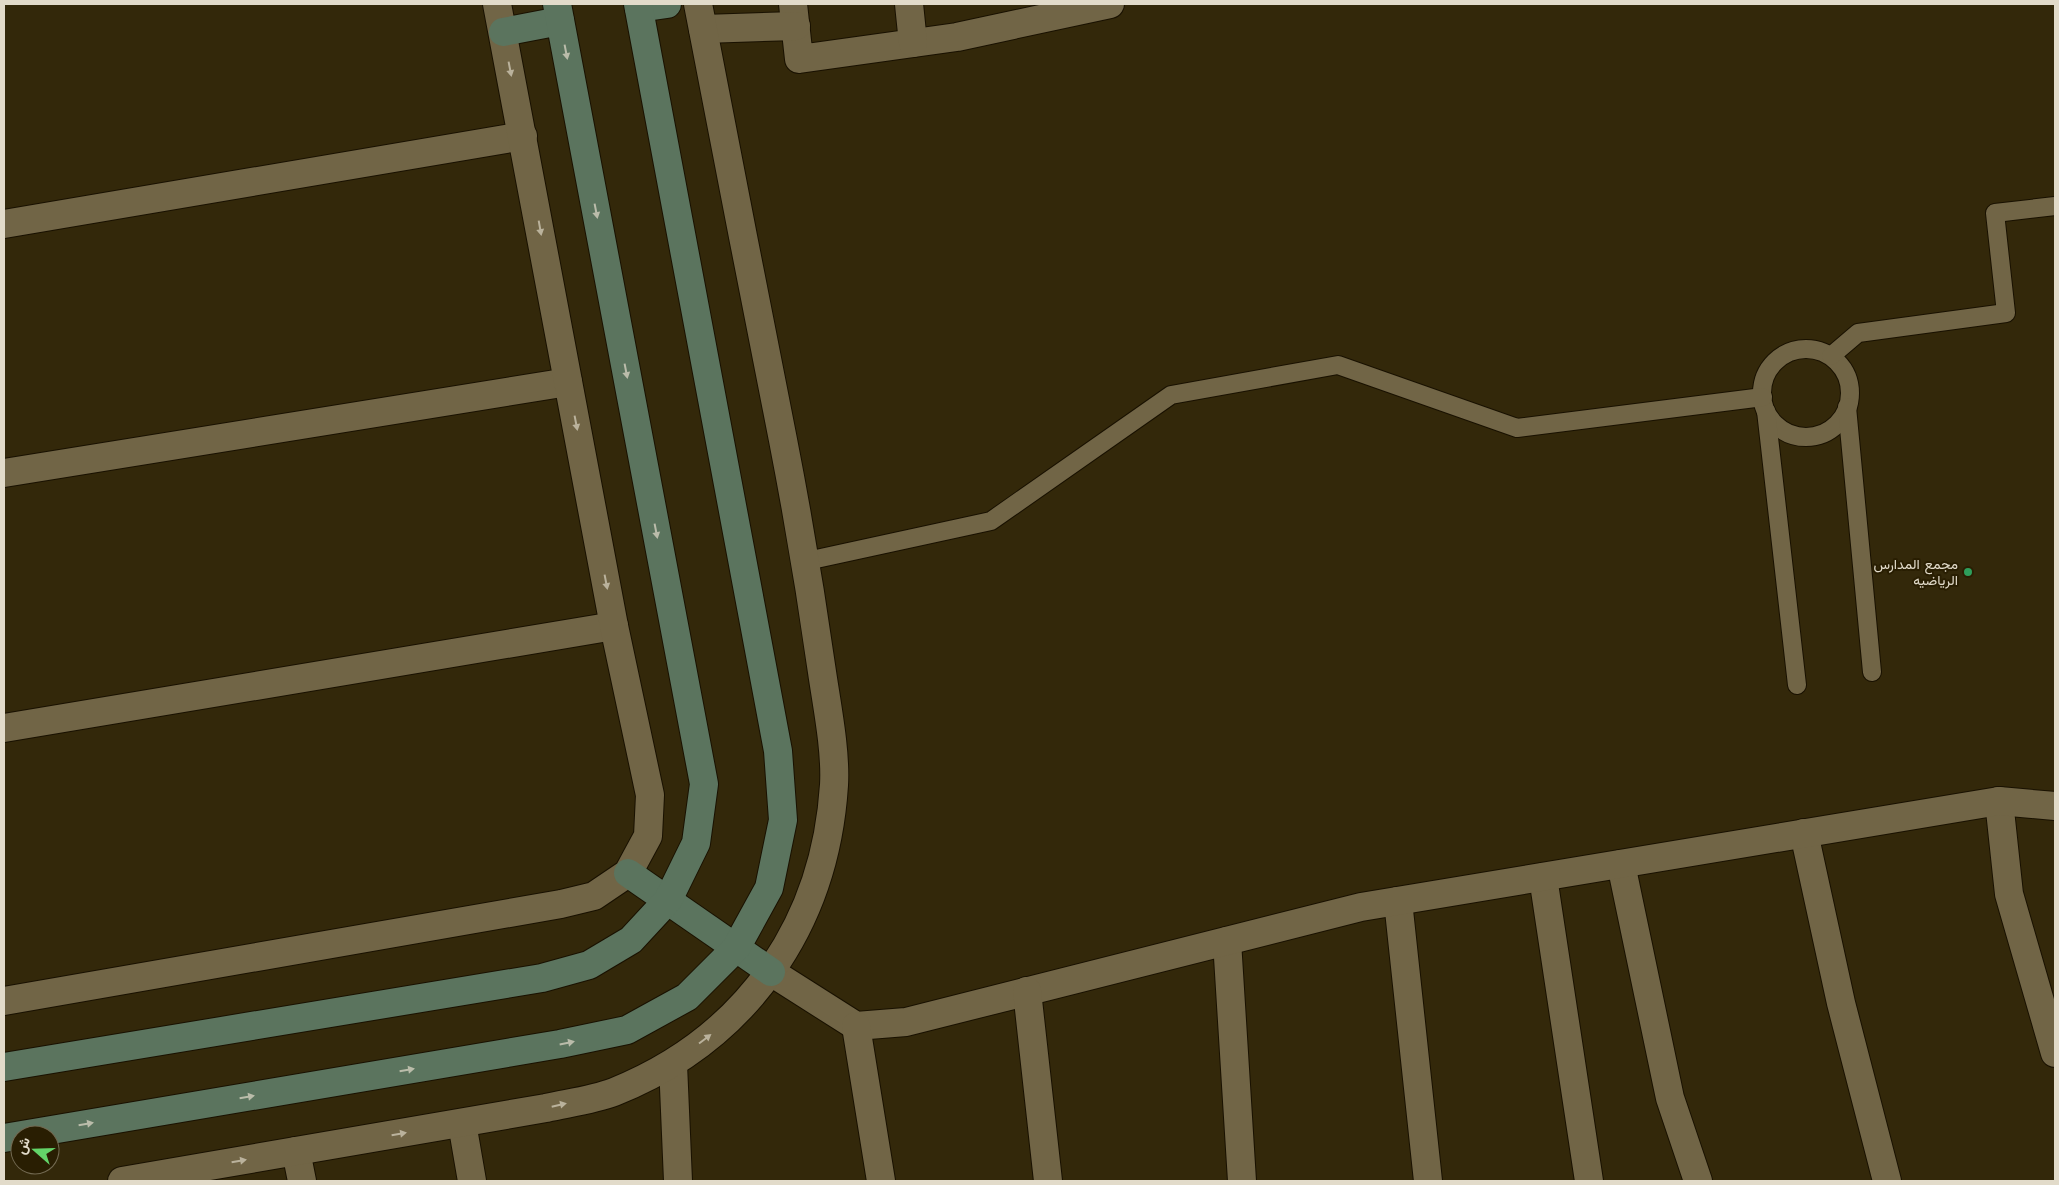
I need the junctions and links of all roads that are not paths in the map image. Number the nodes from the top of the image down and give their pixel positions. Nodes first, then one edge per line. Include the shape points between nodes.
1 (497, 4) edge
2 (666, 4) edge
3 (909, 4) edge
4 (1108, 4) edge
5 (638, 6) edge
6 (559, 12) edge
7 (794, 15) edge
8 (700, 16) edge
9 (503, 32) junction
10 (913, 43) junction
11 (523, 136) junction
12 (2055, 206) edge
13 (4, 224) edge
14 (1830, 356) junction
15 (568, 382) junction
16 (1764, 404) junction
17 (1847, 407) junction
18 (4, 473) edge
19 (806, 561) junction
20 (614, 626) junction
21 (1872, 672) dead end
22 (1797, 685) dead end
23 (5, 723) edge
24 (1999, 801) junction
25 (2055, 806) edge
26 (1804, 834) junction
27 (1621, 864) junction
28 (628, 873) junction
29 (1543, 877) junction
30 (668, 900) junction
31 (1398, 901) junction
32 (1227, 941) junction
33 (736, 948) junction
34 (771, 972) junction
35 (1027, 991) junction
36 (4, 1001) edge
37 (856, 1026) junction
38 (2055, 1053) edge
39 (673, 1064) junction
40 (4, 1066) edge
41 (462, 1123) junction
42 (4, 1138) edge
43 (296, 1151) junction
44 (205, 1174) edge
45 (122, 1181) edge
46 (302, 1181) edge
47 (472, 1181) edge
48 (678, 1181) edge
49 (881, 1181) edge
50 (1048, 1181) edge
51 (1242, 1181) edge
52 (1428, 1181) edge
53 (1589, 1181) edge
54 (1698, 1181) edge
55 (1887, 1181) edge

1 - 9 street
2 - 5 main road
3 - 10 street
4 - 10 street
5 - 33 main road via 778,751 783,820 769,888
6 - 9 main road
6 -> 30 main road via 704,784 696,843
7 - 8 street
7 - 10 street via 800,59
8 - 19 street
9 -> 11 street
11 - 13 street
11 -> 15 street
12 - 14 lane via 1995,213 2006,313 1858,333
14 - 16 lane via 1817,350 1802,349 1780,357 1766,374
14 - 17 lane via 1848,379
15 - 18 street
15 -> 20 street
16 - 17 lane via 1781,429 1804,436 1834,427
16 - 19 lane via 1517,428 1338,365 1171,394 991,521
16 - 22 lane
17 - 21 lane
19 - 34 street via 828,714 834,782 826,849 814,886 805,913
20 - 23 street
20 - 28 street via 650,796 648,836
24 - 25 street
24 - 26 street
24 - 38 street via 2010,894
26 - 27 street
26 - 55 street via 1841,1004
27 - 29 street
27 - 54 street via 1670,1098
28 - 30 main road
28 - 36 street via 594,896 561,904
29 - 31 street
29 - 53 street
30 - 33 main road
30 - 40 main road via 631,940 589,965 542,978
31 - 32 street via 1361,907
31 - 52 street
32 - 35 street
32 - 51 street
33 - 34 main road
42 -> 33 main road via 627,1030 687,997
34 - 37 street
39 -> 34 street via 726,1023
35 - 37 street via 906,1022
35 - 50 street
37 - 49 street
41 -> 39 street via 612,1093
39 - 48 street
43 -> 41 street
41 - 47 street
44 -> 43 street
43 - 46 street
44 - 45 street

